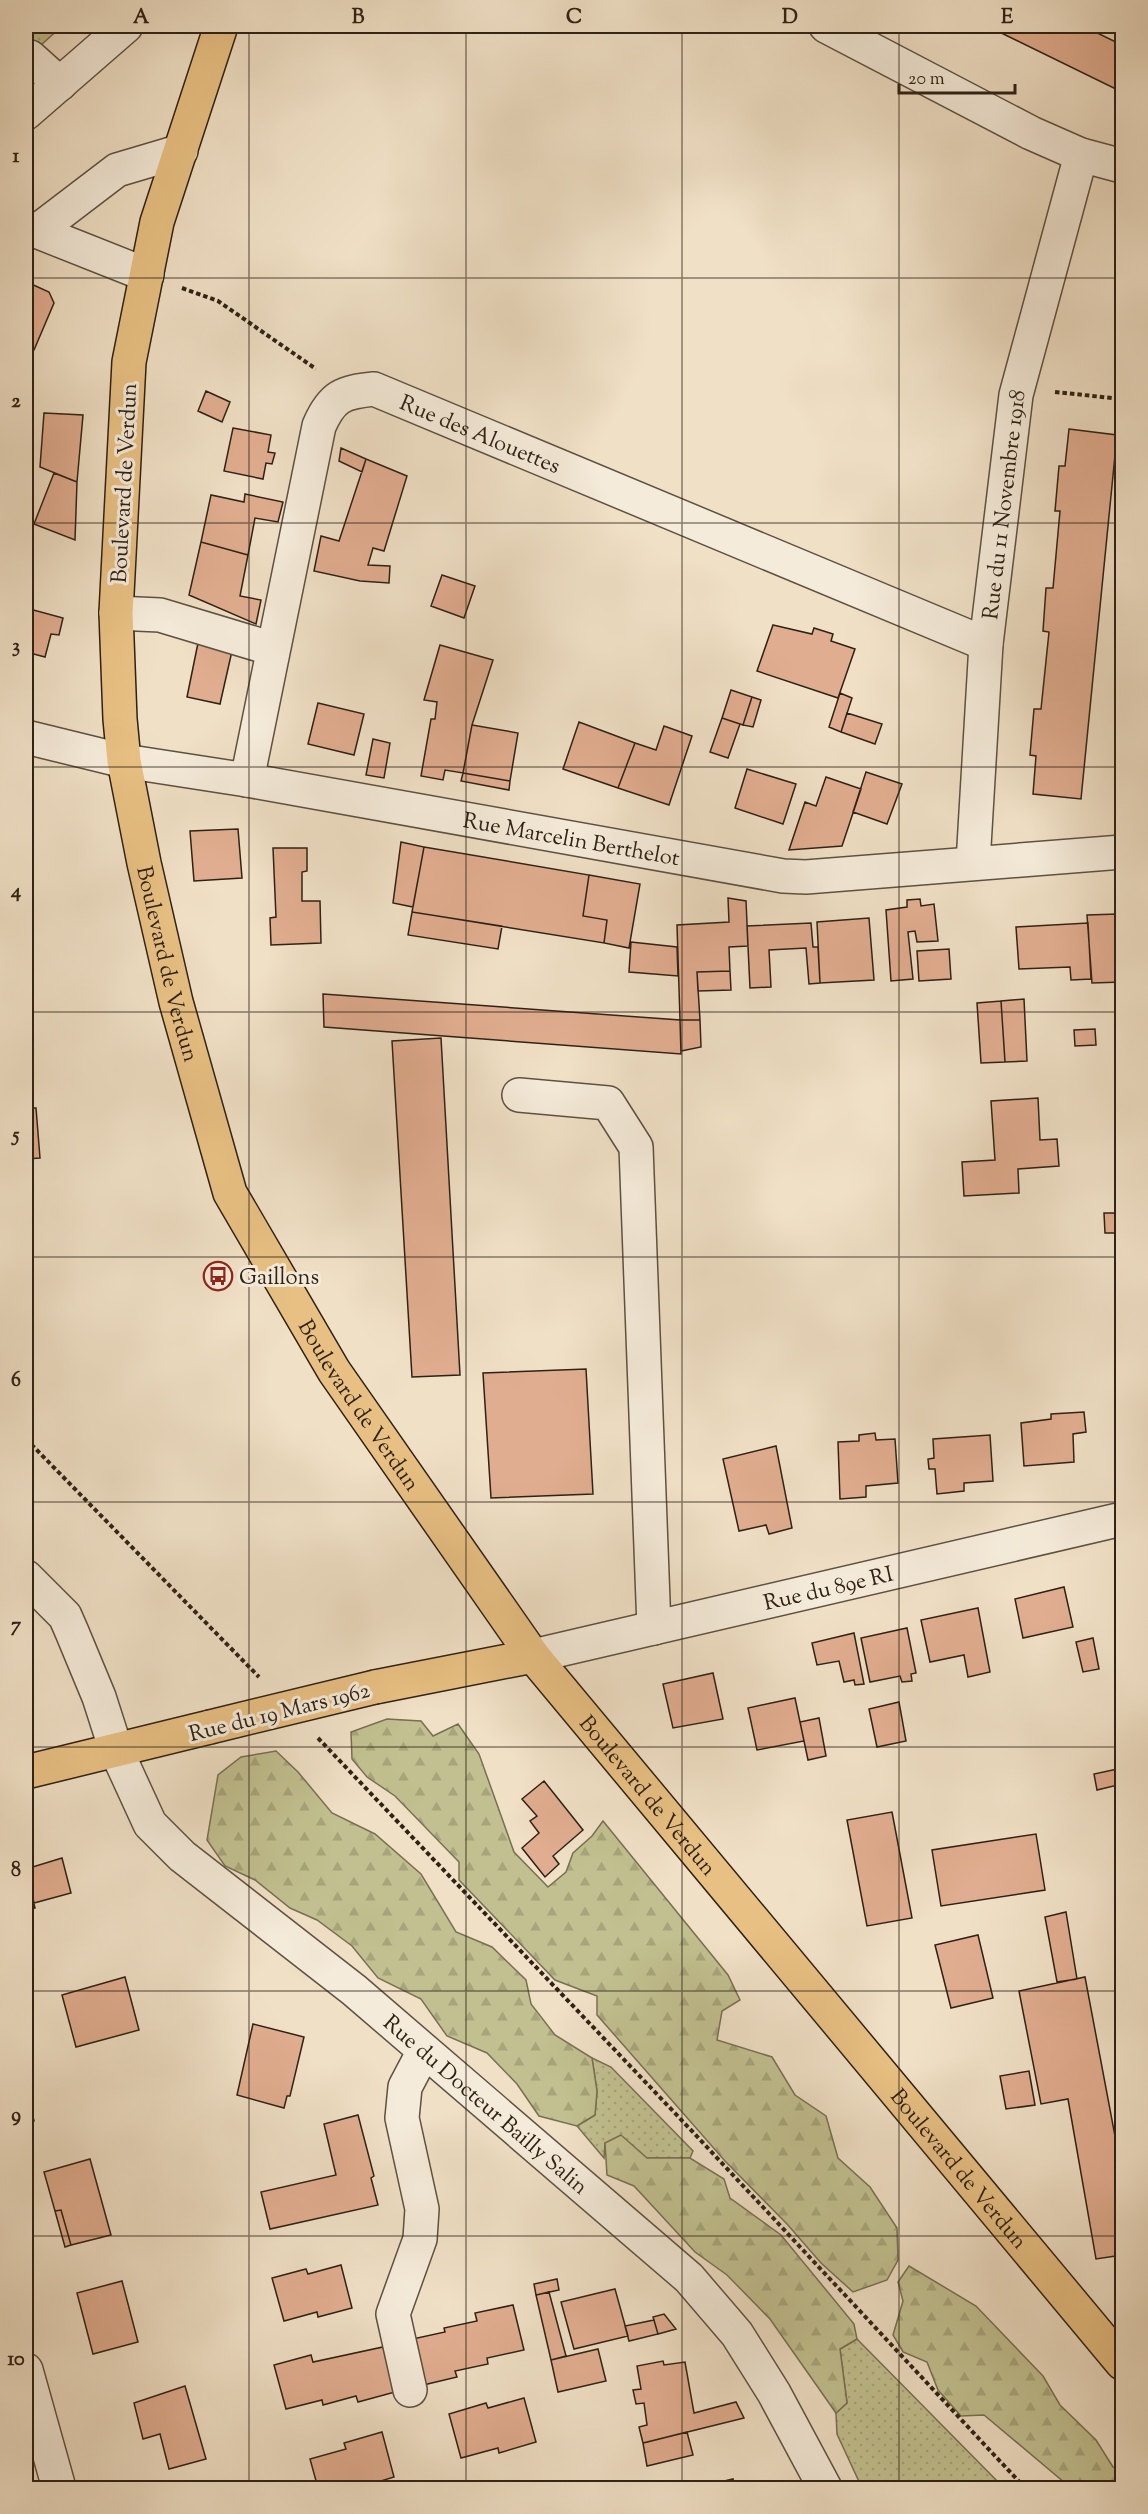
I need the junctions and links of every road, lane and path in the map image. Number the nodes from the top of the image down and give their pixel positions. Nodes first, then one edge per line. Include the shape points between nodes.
1 (126, 26) edge
2 (221, 26) edge
3 (826, 26) edge
4 (26, 57) edge
5 (60, 84) junction
6 (26, 113) edge
7 (181, 151) junction
8 (1081, 155) junction
9 (1122, 166) edge
10 (31, 229) edge
11 (147, 275) junction
12 (1018, 388) junction
13 (349, 391) junction
14 (1122, 399) edge
15 (116, 613) junction
16 (986, 644) junction
17 (273, 649) junction
18 (26, 737) edge
19 (124, 761) junction
20 (247, 780) junction
21 (1122, 852) edge
22 (973, 863) junction
23 (519, 1095) dead end
24 (26, 1439) edge
25 (1122, 1519) edge
26 (26, 1576) edge
27 (654, 1628) junction
28 (533, 1656) junction
29 (264, 1682) dead end
30 (313, 1734) dead end
31 (116, 1750) junction
32 (26, 1772) edge
33 (424, 2051) junction
34 (1122, 2363) edge
35 (26, 2370) edge
36 (410, 2390) dead end
37 (59, 2488) edge
38 (825, 2488) edge
39 (1025, 2488) edge

1 - 5 street
2 - 7 main road, Boulevard de Verdun
3 - 8 street
4 - 5 street
5 - 6 street
7 - 10 street via 117,170
7 - 11 main road, Boulevard de Verdun via 158,222
8 - 9 street
8 - 12 street, Rue du 11 Novembre 1918
10 - 11 street
11 - 13 path via 218,301
11 - 15 main road, Boulevard de Verdun via 129,362
12 - 14 path
12 - 16 street, Rue du 11 Novembre 1918
13 - 16 street, Rue des Alouettes via 374,389
13 - 17 street via 326,409 318,426
15 - 17 street via 160,615
15 - 19 main road, Boulevard de Verdun
16 - 22 street, Rue du 11 Novembre 1918
17 - 20 street
18 - 19 street, Rue Marcelin Berthelot
19 - 20 street, Rue Marcelin Berthelot
19 - 28 main road, Boulevard de Verdun via 176,1002 230,1193 334,1371
20 - 22 street, Rue Marcelin Berthelot via 783,876
21 - 22 street, Rue Marcelin Berthelot
23 - 27 street via 608,1104 636,1147
24 - 29 path
25 - 27 street, Rue du 89e RI
26 - 31 street, Rue du Docteur Bailly Salin via 65,1616
27 - 28 street, Rue du 89e RI
28 - 31 main road, Rue du 19 Mars 1962, bridge via 375,1687
28 - 34 main road, Boulevard de Verdun
30 - 39 path via 684,2122
31 - 32 main road, Rue du 19 Mars 1962
31 - 33 street, Rue du Docteur Bailly Salin via 150,1824 182,1856 345,1983
33 - 36 street via 405,2087 402,2118 422,2208 420,2239 393,2314
33 - 38 street, Rue du Docteur Bailly Salin via 689,2278 737,2334
35 - 37 street

